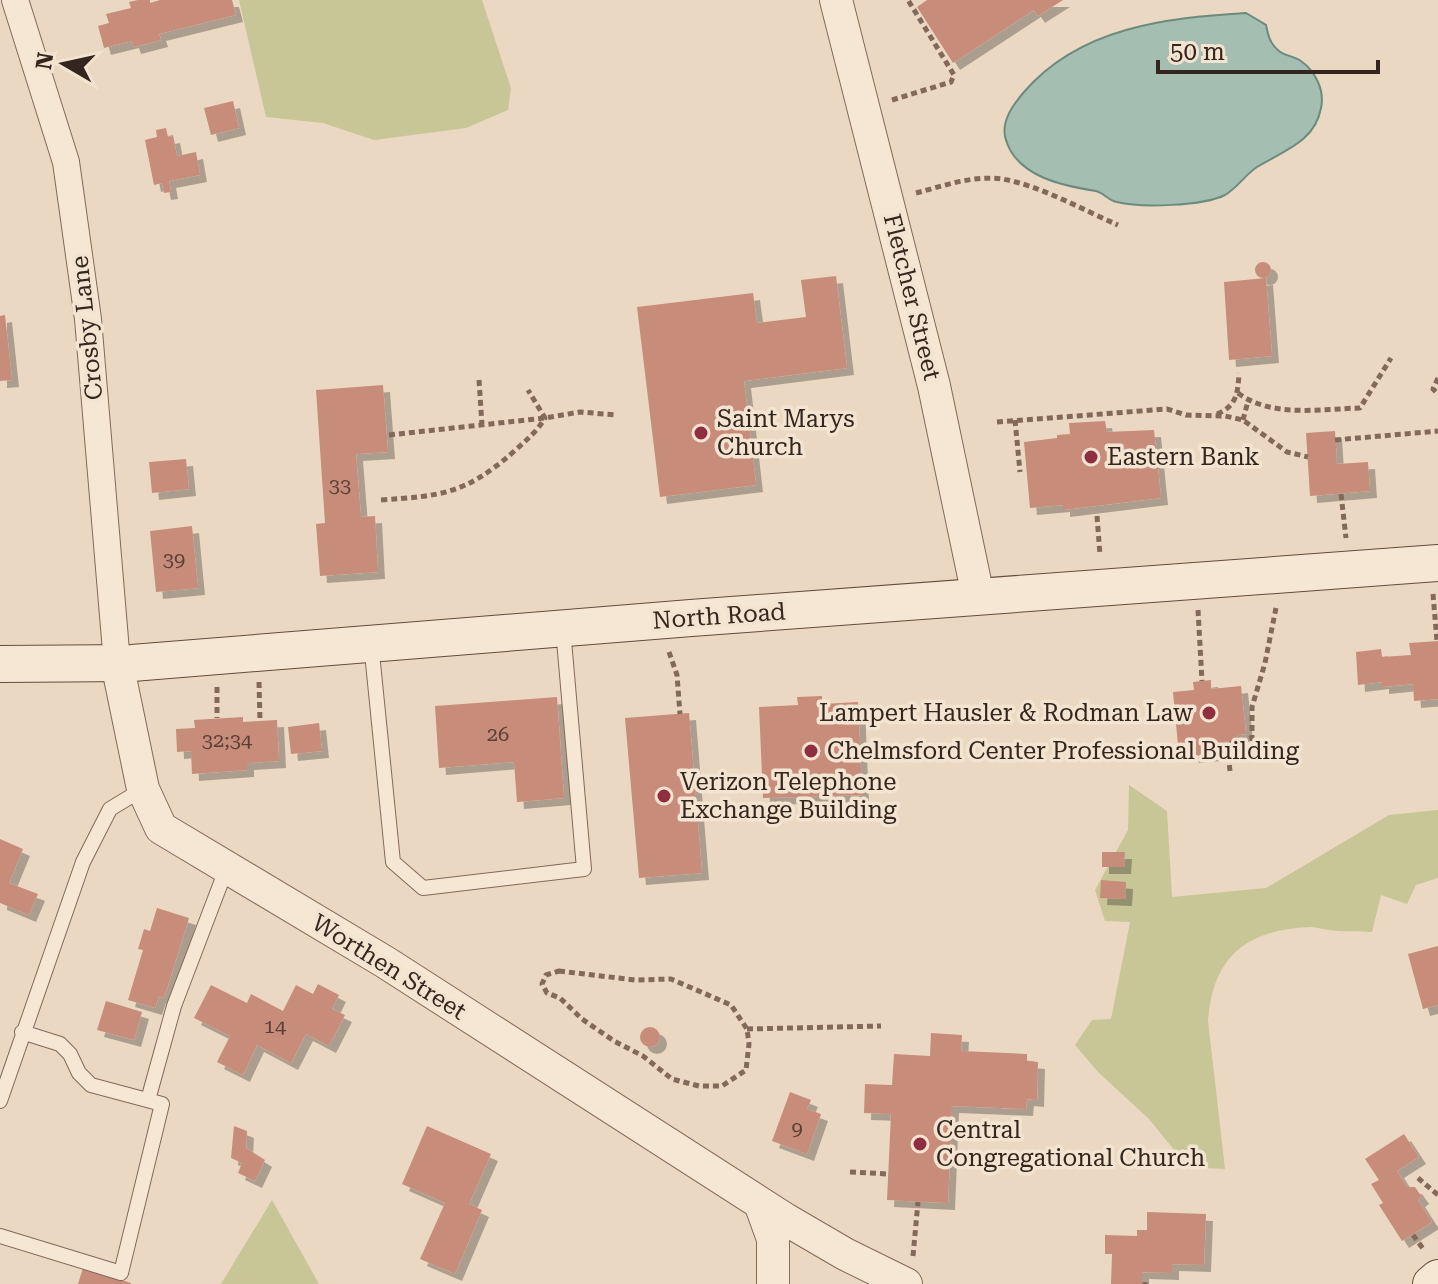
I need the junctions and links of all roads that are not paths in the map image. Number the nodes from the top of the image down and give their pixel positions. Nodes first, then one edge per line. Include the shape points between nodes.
1 (15, 0) edge
2 (836, 0) edge
3 (1435, 573) edge
4 (978, 596) junction
5 (563, 628) junction
6 (371, 643) junction
7 (117, 663) junction
8 (0, 664) edge
9 (143, 789) junction
10 (227, 867) junction
11 (22, 1032) junction
12 (148, 1100) junction
13 (0, 1101) edge
14 (760, 1203) junction
15 (0, 1236) edge
16 (909, 1275) edge
17 (1438, 1278) edge
18 (773, 1284) edge
19 (1431, 1284) edge

1 - 7 street, Crosby Lane via 66,162 88,319
2 - 4 street, Fletcher Street via 934,386
3 - 4 main road, North Road via 1280,575
4 - 5 main road, North Road
5 - 6 main road, North Road
5 - 6 lane via 584,869 423,888 393,862
6 - 7 main road, North Road
7 - 8 main road, North Road
7 - 9 street, Worthen Street
9 - 10 street, Worthen Street via 161,828
9 - 11 lane via 110,809 83,862
10 - 12 lane via 174,1006
10 - 14 street, Worthen Street
11 - 12 lane via 60,1044 91,1085
11 - 13 lane
12 - 15 lane via 162,1104 121,1273
14 - 16 street, Worthen Street via 845,1254
14 - 18 street via 773,1239
17 - 19 main road

